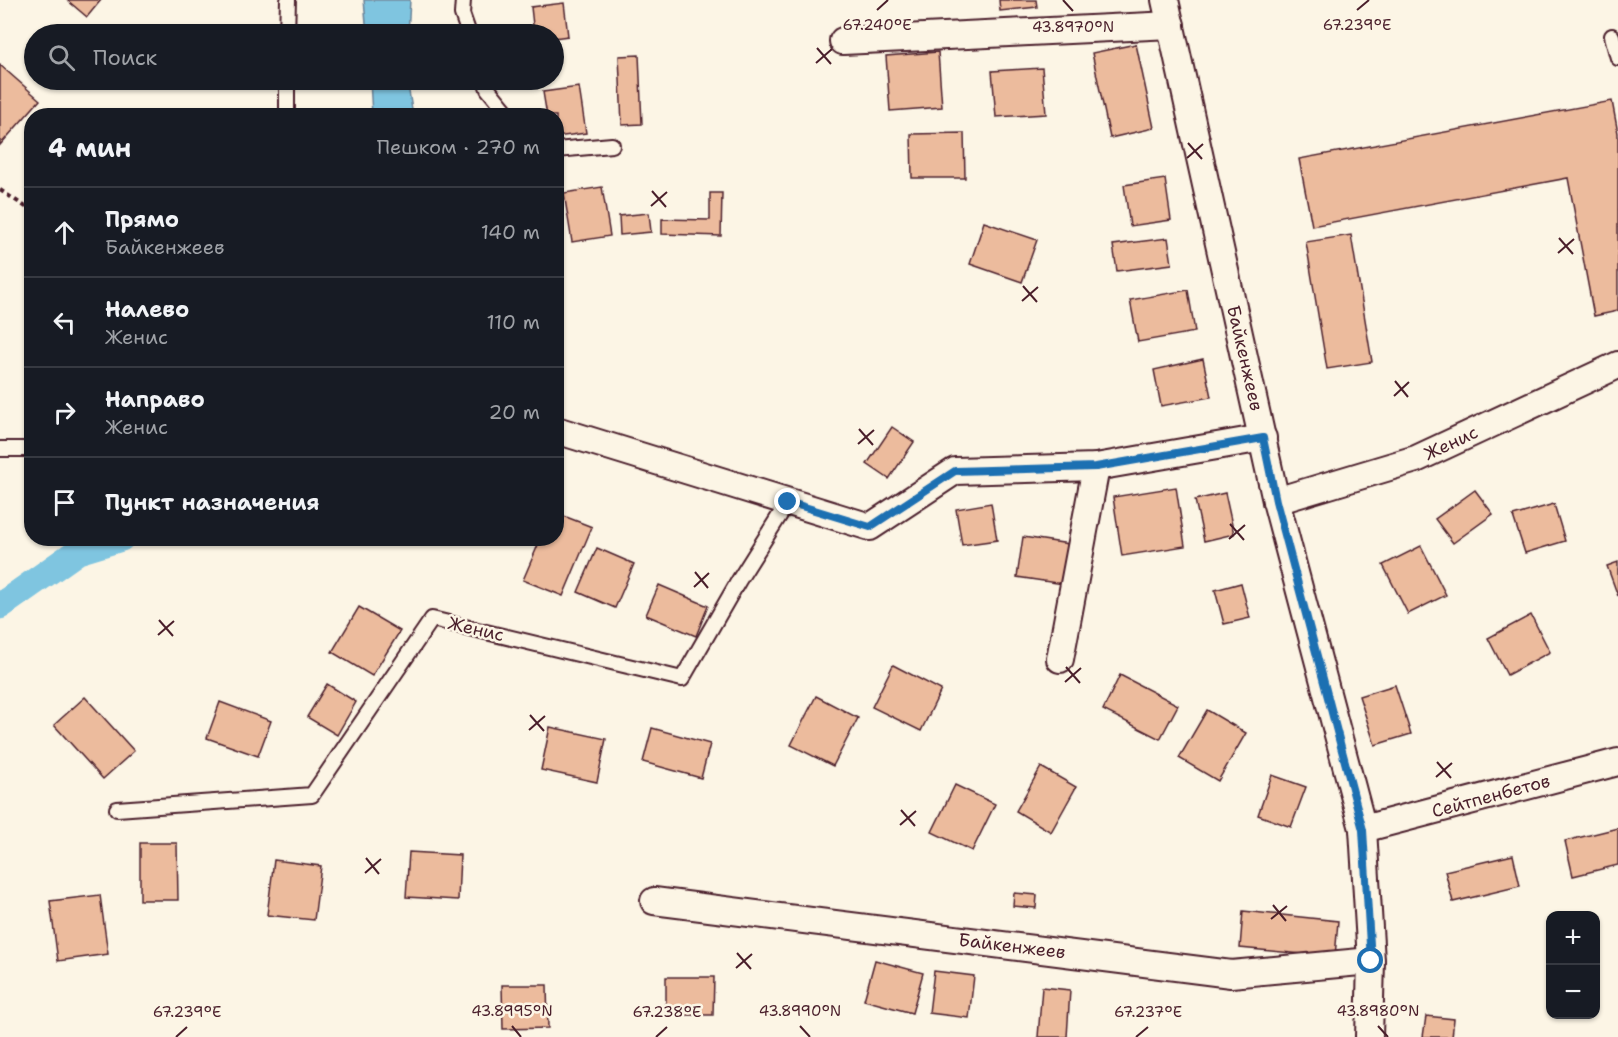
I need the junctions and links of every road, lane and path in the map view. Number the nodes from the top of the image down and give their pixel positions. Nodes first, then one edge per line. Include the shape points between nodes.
1 (288, 0) edge
2 (463, 0) edge
3 (1168, 12) edge
4 (288, 24) edge
5 (466, 24) edge
6 (1612, 36) dead end
7 (843, 41) dead end
8 (1618, 58) edge
9 (287, 90) edge
10 (489, 90) edge
11 (288, 108) edge
12 (503, 108) edge
13 (612, 145) dead end
14 (564, 149) edge
15 (0, 190) edge
16 (24, 206) edge
17 (1618, 365) edge
18 (564, 432) edge
19 (1263, 438) junction
20 (0, 449) edge
21 (24, 449) edge
22 (1096, 467) junction
23 (1276, 501) junction
24 (788, 502) junction
25 (1060, 659) dead end
26 (1618, 762) edge
27 (117, 809) dead end
28 (1363, 830) junction
29 (654, 901) dead end
30 (1371, 961) junction
31 (1369, 1037) edge

1 - 4 lane
2 - 5 lane
3 - 7 street
3 - 19 street, Байкенжеев
6 - 8 lane
9 - 11 lane
10 - 12 lane
13 - 14 lane
15 - 16 path
17 - 23 street, Женис via 1416,459
18 - 24 street
19 - 22 street
19 - 23 street, Байкенжеев
20 - 21 lane
22 - 24 street via 955,471 870,527
22 - 25 street
23 - 28 street, Байкенжеев
24 - 27 lane, Женис via 682,679 432,619 312,795
26 - 28 street, Сейтпенбетов
28 - 30 street, Байкенжеев
29 - 30 street, Байкенжеев via 1231,974
30 - 31 street, Байкенжеев

